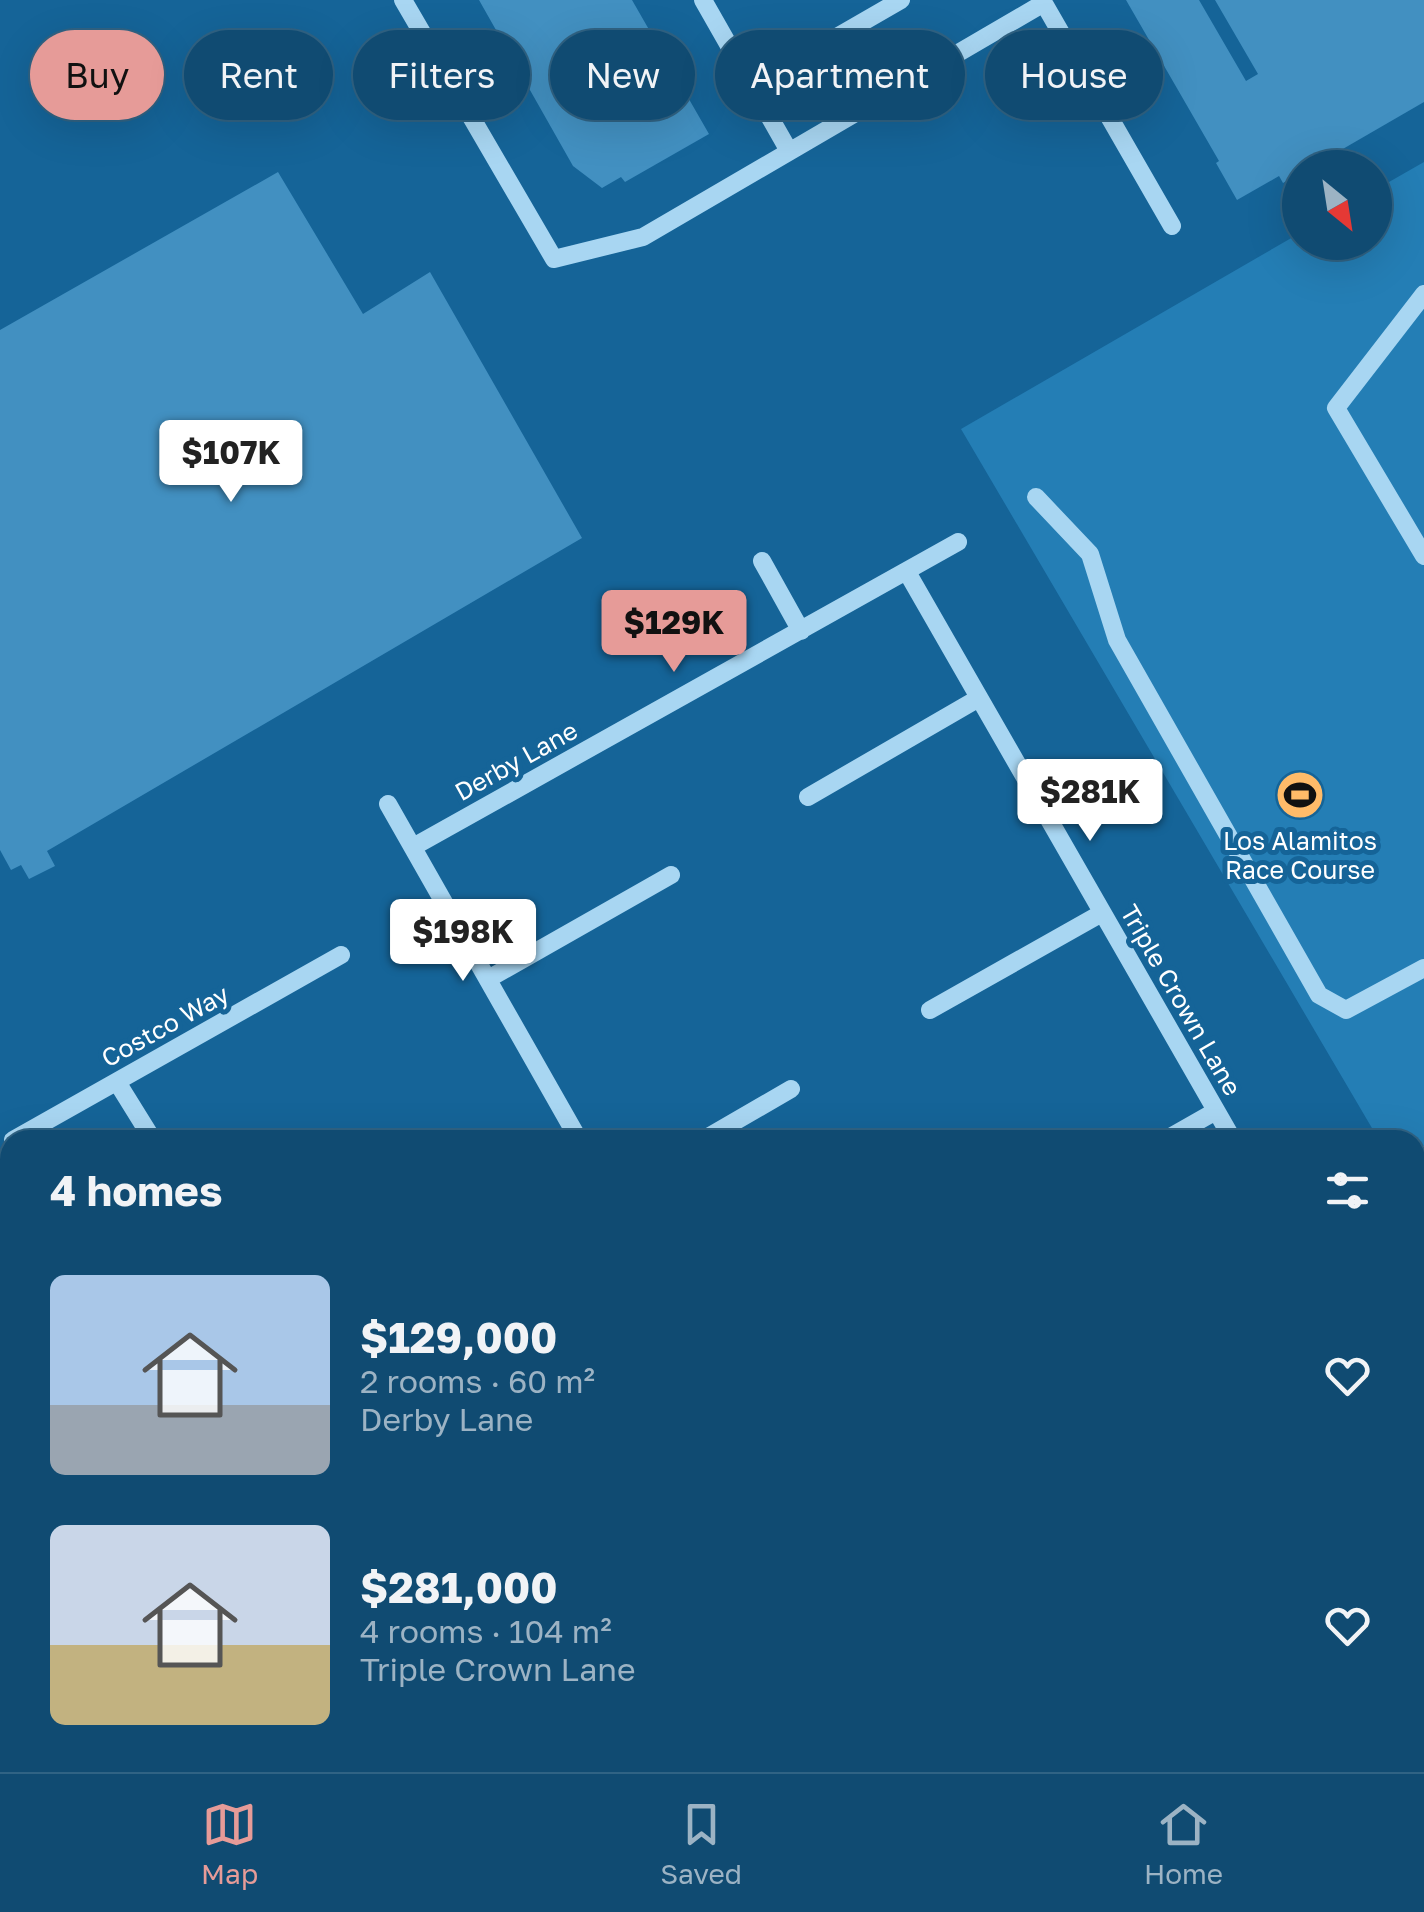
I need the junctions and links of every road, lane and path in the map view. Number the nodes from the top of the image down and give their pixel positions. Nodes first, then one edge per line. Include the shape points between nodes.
1 (404, 0) edge
2 (703, 0) edge
3 (901, 0) edge
4 (1043, 2) edge
5 (720, 30) edge
6 (849, 30) edge
7 (771, 120) edge
8 (789, 151) junction
9 (1172, 226) dead end
10 (1424, 294) edge
11 (1036, 497) dead end
12 (958, 542) dead end
13 (1424, 556) edge
14 (762, 561) dead end
15 (907, 572) junction
16 (801, 631) junction
17 (979, 698) junction
18 (808, 797) dead end
19 (388, 804) dead end
20 (413, 847) junction
21 (672, 874) dead end
22 (1102, 913) junction
23 (340, 955) dead end
24 (1424, 968) edge
25 (488, 979) junction
26 (930, 1010) dead end
27 (117, 1082) junction
28 (791, 1089) dead end
29 (1216, 1111) junction
30 (32, 1130) edge
31 (147, 1130) edge
32 (573, 1130) edge
33 (720, 1130) edge
34 (1183, 1130) edge
35 (1227, 1130) edge

1 - 8 street via 554,259 643,237
2 - 5 street
3 - 6 street
4 - 8 street
4 - 9 street
7 - 8 street
10 - 13 street via 1336,408
11 - 24 street via 1090,554 1117,640 1319,996 1346,1010
12 - 15 street, Derby Lane
14 - 16 street
15 - 16 street, Derby Lane
15 - 17 street, Triple Crown Lane
16 - 20 street, Derby Lane
17 - 18 street
17 - 22 street, Triple Crown Lane
19 - 20 street
20 - 25 street
21 - 25 street
22 - 26 street
22 - 29 street, Triple Crown Lane
23 - 27 street, Costco Way
25 - 32 street
27 - 30 street, Costco Way
27 - 31 street
28 - 33 street
29 - 34 street
29 - 35 street, Triple Crown Lane

